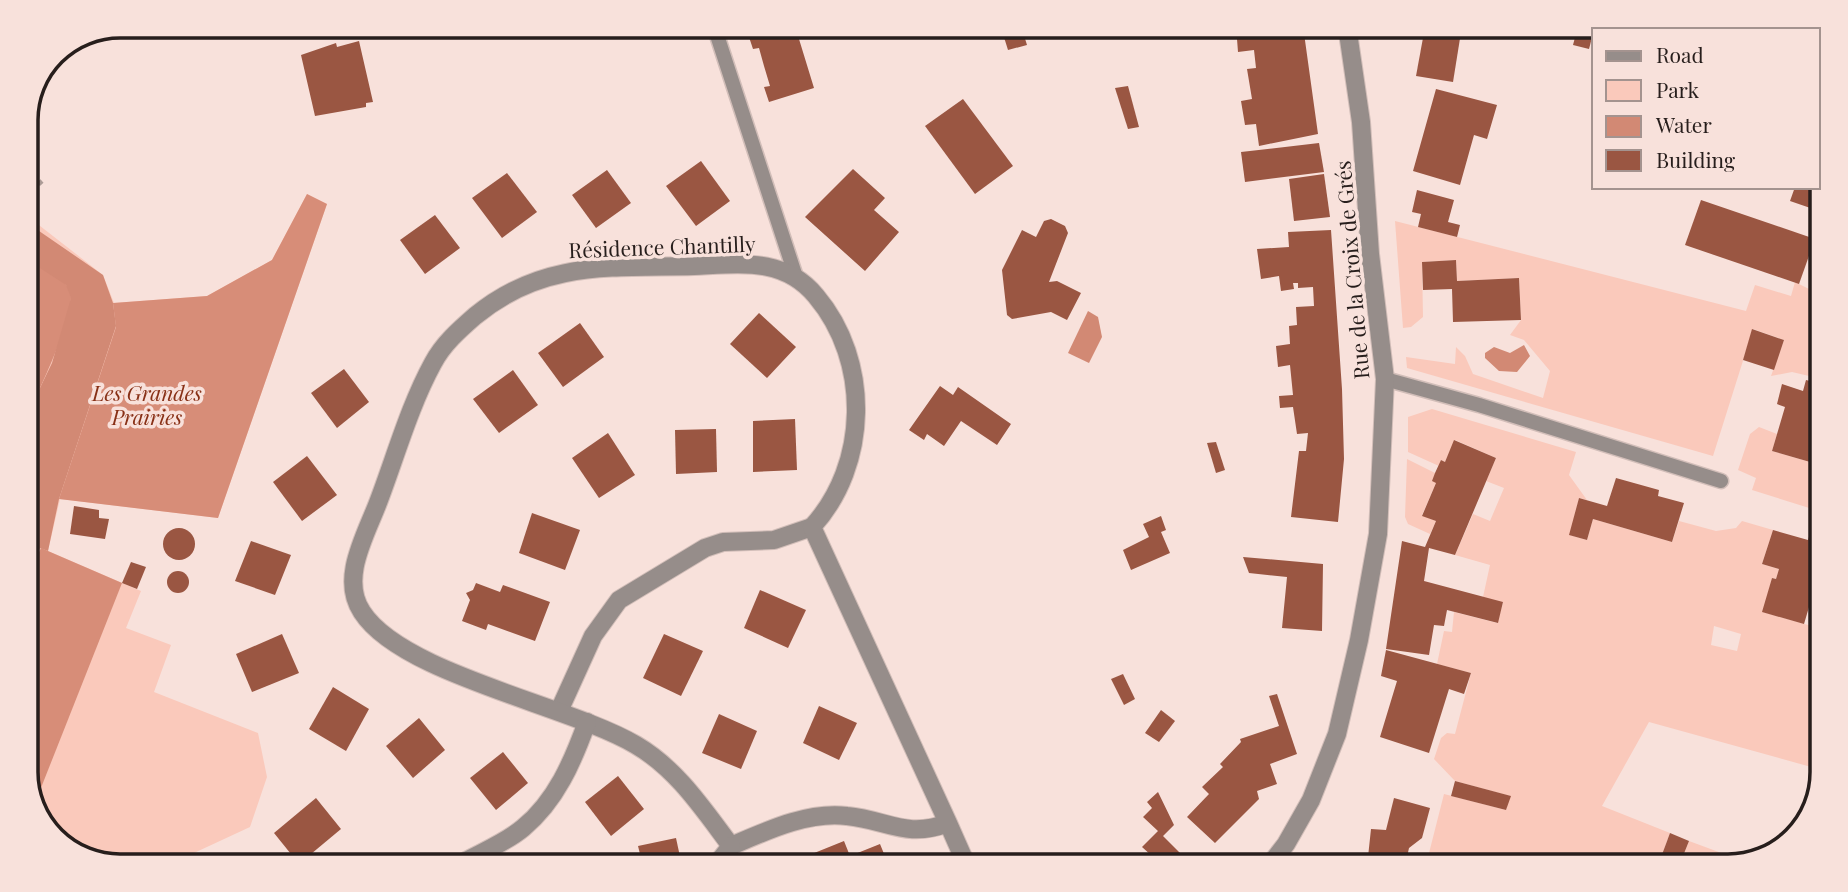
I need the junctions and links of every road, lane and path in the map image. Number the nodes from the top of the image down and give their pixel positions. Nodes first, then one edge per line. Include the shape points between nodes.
1 (718, 39) edge
2 (1350, 39) edge
3 (43, 181) dead end
4 (39, 185) edge
5 (796, 277) junction
6 (1385, 379) junction
7 (1721, 481) dead end
8 (812, 527) junction
9 (559, 712) junction
10 (587, 722) junction
11 (948, 822) junction
12 (732, 846) junction
13 (480, 854) edge
14 (725, 854) edge
15 (962, 854) edge
16 (1278, 854) edge

1 - 5 lane
2 - 6 street, Rue de la Croix de Grés
3 - 4 path
5 - 8 street, Résidence Chantilly via 826,307 853,378 856,402 847,473 837,496
5 - 9 street, Résidence Chantilly via 761,264 565,271 503,295 463,327 434,361 355,566 355,599 375,628 411,653
6 - 7 lane
6 - 16 street, Rue de la Croix de Grés via 1378,534 1359,640 1337,734 1311,800
8 - 9 street via 774,540 723,542 705,548 619,600 593,636
8 - 11 street
9 - 10 street, Résidence Chantilly
10 - 12 street, Résidence Chantilly via 634,744 671,771
10 - 13 street via 567,771 539,813
11 - 12 street via 916,831 826,816 789,824
11 - 15 street
12 - 14 street

